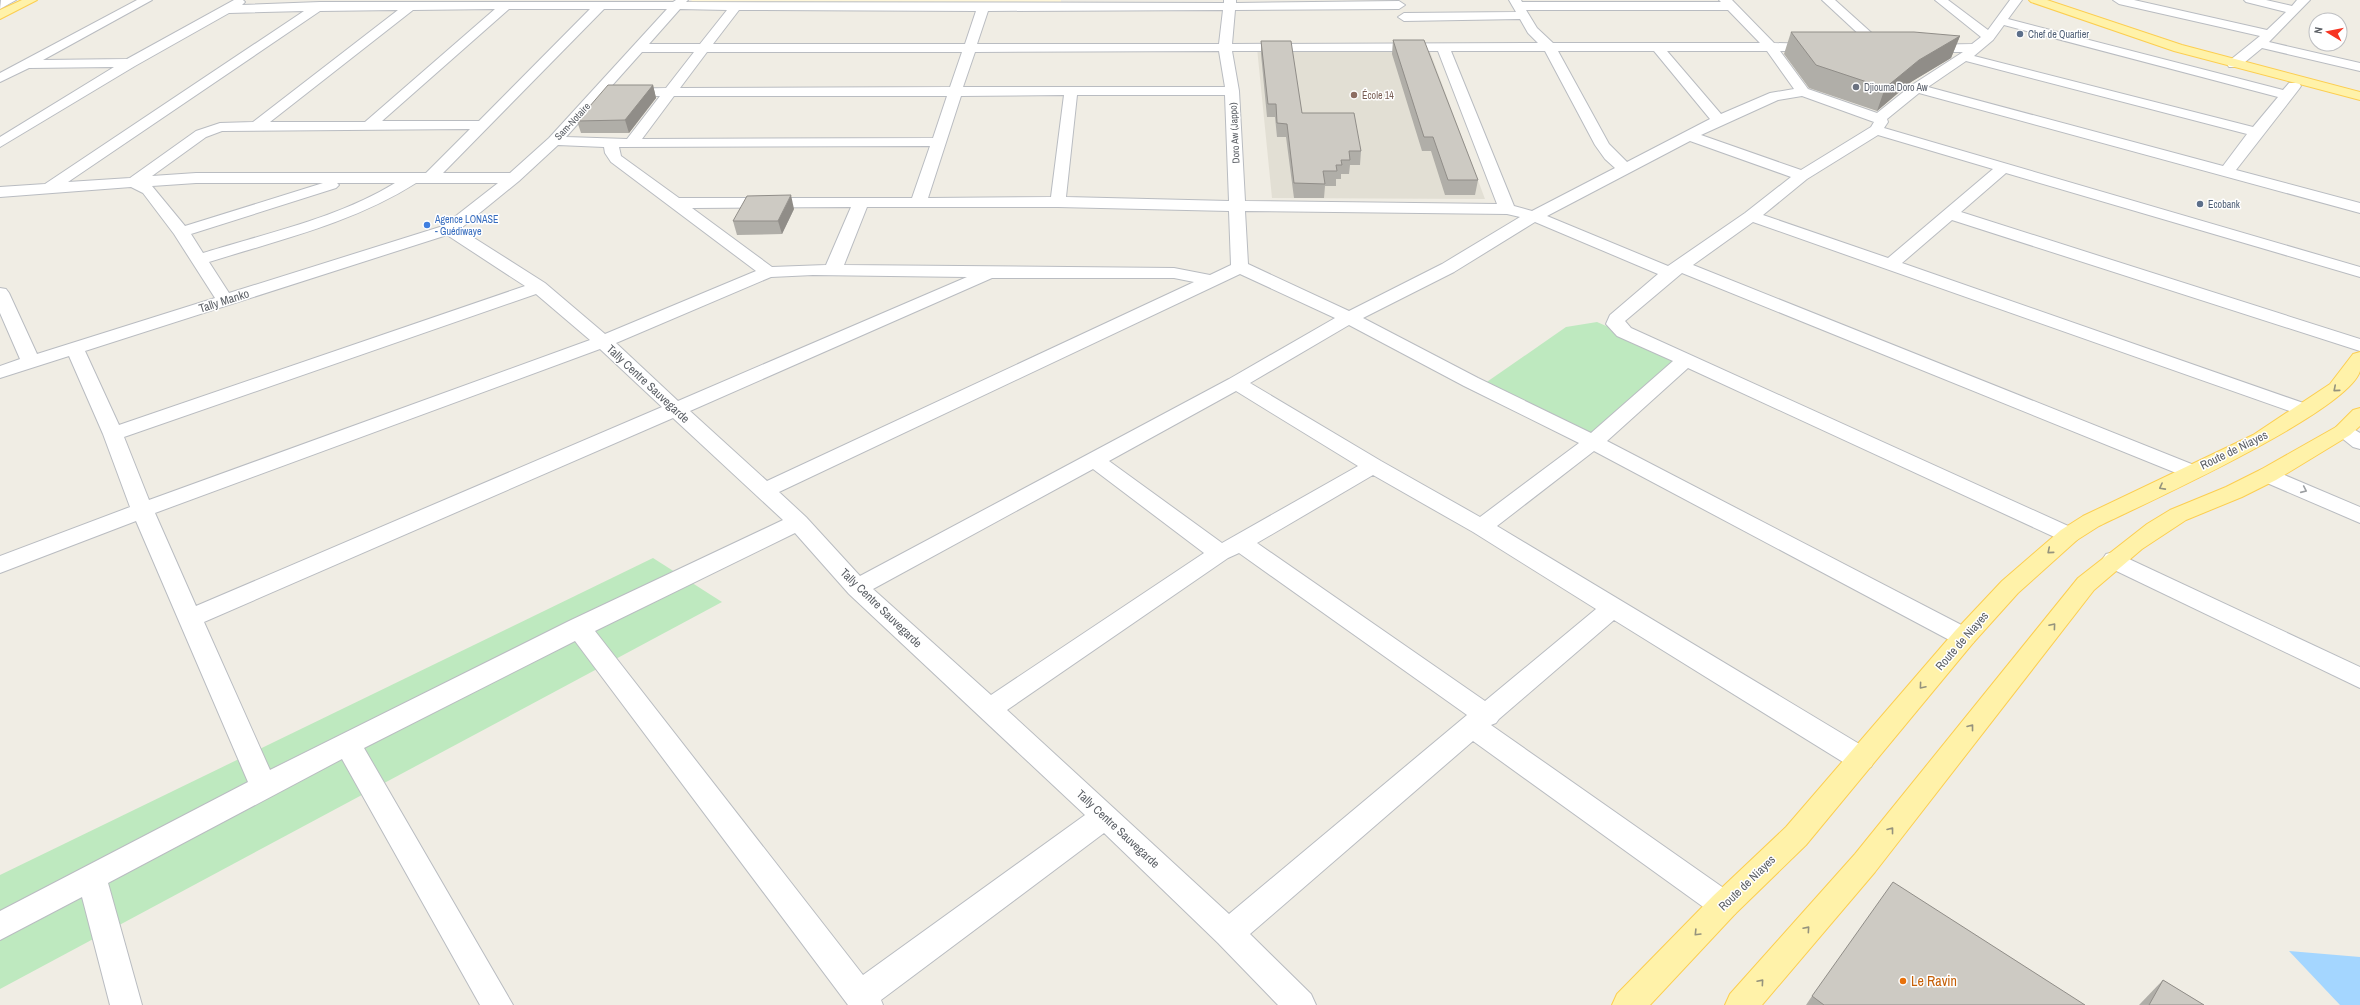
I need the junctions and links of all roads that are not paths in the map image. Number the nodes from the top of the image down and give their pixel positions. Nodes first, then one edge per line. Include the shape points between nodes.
1 (10, 0) edge
2 (32, 0) edge
3 (146, 0) edge
4 (242, 0) edge
5 (468, 0) edge
6 (1828, 0) edge
7 (1941, 0) edge
8 (2016, 0) edge
9 (2036, 0) edge
10 (2119, 0) edge
11 (2250, 0) edge
12 (2304, 0) edge
13 (679, 3) edge
14 (1230, 3) edge
15 (1728, 3) edge
16 (324, 4) edge
17 (801, 4) edge
18 (1035, 4) edge
19 (0, 5) edge
20 (506, 5) junction
21 (411, 6) junction
22 (600, 6) junction
23 (735, 7) junction
24 (1400, 7) edge
25 (1519, 7) edge
26 (983, 8) junction
27 (228, 9) junction
28 (2295, 10) junction
29 (0, 15) edge
30 (2001, 21) junction
31 (1989, 37) junction
32 (2265, 39) junction
33 (1415, 46) junction
34 (969, 47) junction
35 (1225, 47) junction
36 (1444, 47) junction
37 (1549, 47) junction
38 (1657, 47) junction
39 (1771, 47) junction
40 (1826, 47) edge
41 (1858, 47) edge
42 (639, 48) junction
43 (705, 48) junction
44 (1881, 48) junction
45 (1897, 48) edge
46 (1913, 48) edge
47 (1977, 48) junction
48 (1964, 57) junction
49 (130, 63) junction
50 (0, 64) edge
51 (25, 64) junction
52 (2234, 64) junction
53 (2360, 67) edge
54 (0, 78) edge
55 (2299, 81) junction
56 (1917, 88) junction
57 (955, 90) junction
58 (1071, 91) junction
59 (1232, 91) junction
60 (598, 92) junction
61 (672, 92) junction
62 (1803, 92) junction
63 (2286, 95) junction
64 (2360, 96) edge
65 (1719, 120) junction
66 (1878, 124) junction
67 (258, 125) junction
68 (370, 125) junction
69 (482, 125) junction
70 (2256, 132) junction
71 (1691, 136) junction
72 (554, 140) junction
73 (938, 142) junction
74 (0, 143) edge
75 (611, 143) junction
76 (631, 143) junction
77 (2004, 167) junction
78 (1626, 169) junction
79 (2226, 173) junction
80 (1802, 176) junction
81 (352, 178) junction
82 (413, 178) junction
83 (430, 178) junction
84 (514, 178) junction
85 (134, 183) junction
86 (47, 190) junction
87 (0, 192) edge
88 (919, 201) junction
89 (861, 202) junction
90 (1058, 202) junction
91 (674, 203) junction
92 (1238, 205) junction
93 (2360, 208) edge
94 (1507, 209) junction
95 (1950, 214) junction
96 (1534, 216) junction
97 (1751, 216) junction
98 (449, 229) junction
99 (181, 232) junction
100 (198, 260) junction
101 (1891, 264) junction
102 (1240, 267) junction
103 (1675, 269) junction
104 (833, 270) junction
105 (768, 272) junction
106 (2360, 272) edge
107 (992, 273) junction
108 (1212, 280) junction
109 (539, 287) junction
110 (0, 293) edge
111 (225, 300) junction
112 (1349, 318) junction
113 (602, 342) junction
114 (2360, 345) edge
115 (75, 348) junction
116 (2360, 358) edge
117 (1687, 359) junction
118 (31, 362) junction
119 (0, 372) edge
120 (1236, 383) junction
121 (676, 410) junction
122 (2305, 410) junction
123 (2354, 429) edge
124 (113, 434) junction
125 (1593, 442) junction
126 (1093, 459) junction
127 (1373, 466) junction
128 (2191, 472) junction
129 (2268, 475) junction
130 (764, 491) junction
131 (142, 510) junction
132 (2360, 516) edge
133 (798, 522) junction
134 (1481, 527) junction
135 (2069, 535) junction
136 (1230, 548) junction
137 (2114, 560) junction
138 (0, 565) edge
139 (856, 588) junction
140 (1614, 607) junction
141 (189, 619) junction
142 (578, 627) junction
143 (1964, 637) junction
144 (2360, 678) edge
145 (990, 709) junction
146 (1479, 721) junction
147 (347, 743) junction
148 (1861, 759) junction
149 (263, 785) junction
150 (1105, 816) junction
151 (91, 876) junction
152 (1724, 905) junction
153 (0, 926) edge
154 (1229, 933) junction
155 (863, 1001) edge
156 (126, 1005) edge
157 (497, 1005) edge
158 (1300, 1005) edge
159 (1628, 1005) edge
160 (1741, 1005) edge

1 - 19 street
2 - 29 main road
3 - 51 street
4 - 27 street
5 - 20 street
6 - 44 street
7 - 31 street
8 - 30 street
9 - 52 main road via 2113,28
10 - 32 street
11 - 28 street
12 - 28 street
13 - 22 street
13 - 23 street
13 - 42 street, Sam-Notaire
14 - 18 street
14 - 24 street
14 - 35 street, Doro Aw (Jappo)
15 - 25 street
15 - 39 street
16 - 21 street
16 - 27 street
16 - 86 street
17 - 23 street
17 - 26 street
18 - 26 street
20 - 21 street
20 - 22 street
20 - 68 street
21 - 67 street
22 - 69 street
23 - 43 street
24 - 25 street
24 - 33 street
25 - 37 street via 1532,30
26 - 34 street
27 - 49 street
28 - 32 street
30 - 31 street
30 - 63 street
31 - 47 street
32 - 52 street
32 - 53 street
33 - 35 street
33 - 36 street
34 - 35 street
34 - 43 street
34 - 57 street
35 - 59 street, Doro Aw (Jappo)
36 - 37 street
36 - 94 street
37 - 38 street
37 - 78 street via 1602,145 1610,156
38 - 39 street
38 - 65 street
39 - 40 street
39 - 62 street
41 - 44 street
42 - 43 street
42 - 60 street, Sam-Notaire
43 - 61 street
44 - 45 street
46 - 47 street
47 - 48 street
48 - 56 street
48 - 70 street
49 - 51 street
49 - 74 street
50 - 51 street
51 - 54 street
52 - 55 main road
55 - 63 street
55 - 64 main road
56 - 66 street
56 - 79 street
57 - 58 street
57 - 61 street
57 - 73 street
58 - 59 street
58 - 90 street
59 - 92 street, Doro Aw (Jappo)
60 - 61 street
60 - 72 street, Sam-Notaire
61 - 76 street
62 - 65 street via 1775,96
62 - 66 street
63 - 70 street
65 - 71 street
66 - 77 street
66 - 80 street
67 - 68 street
67 - 85 street via 210,129
68 - 69 street
69 - 83 street
70 - 79 street
71 - 78 street
71 - 80 street
72 - 75 street
72 - 84 street, Sam-Notaire
73 - 76 street
73 - 88 street
75 - 76 street
75 - 91 street via 612,153 616,159
77 - 95 street
77 - 106 street
78 - 96 street
79 - 93 street
80 - 97 street
81 - 82 street
81 - 85 street via 196,178
81 - 99 street
82 - 83 street
82 - 100 street via 386,195 326,220
83 - 84 street
84 - 98 street, Sam-Notaire
85 - 86 street
85 - 99 street via 149,190
86 - 87 street
88 - 89 street
88 - 90 street
89 - 91 street
89 - 104 street
90 - 92 street
91 - 105 street
92 - 94 street
92 - 102 street, Doro Aw (Jappo)
94 - 96 street
95 - 101 street
95 - 114 street
96 - 103 street
96 - 112 street via 1448,268
97 - 101 street
97 - 103 street
98 - 109 street, Tally Centre Sauvegarde
98 - 111 street, Tally Manko
99 - 100 street
100 - 111 street
101 - 122 street
102 - 108 street
102 - 112 street
103 - 117 street via 1616,319 1615,324 1624,332
103 - 128 street
104 - 105 street
104 - 107 street
105 - 113 street
107 - 108 street via 1174,273
107 - 121 street
108 - 130 street
109 - 113 street, Tally Centre Sauvegarde
109 - 124 street
110 - 118 street
111 - 115 street, Tally Manko
112 - 120 street
112 - 125 street
113 - 121 street, Tally Centre Sauvegarde
113 - 131 street
115 - 118 street, Tally Manko
115 - 124 street
116 -> 122 main road, Route de Niayes via 2337,388
117 - 125 street
117 - 135 street
118 - 119 street, Tally Manko
120 - 126 street
120 - 127 street
121 - 130 street, Tally Centre Sauvegarde
121 - 141 street
122 - 128 main road, Route de Niayes via 2260,439
123 - 129 main road
124 - 131 street
125 - 134 street
125 - 143 street
126 - 136 street
126 - 139 street
127 - 134 street
127 - 136 street
128 -> 135 main road, Route de Niayes via 2109,512
129 -> 132 street
129 - 137 main road via 2178,515
130 - 133 street, Tally Centre Sauvegarde
131 - 138 street
131 - 141 street
133 - 139 street, Tally Centre Sauvegarde
133 - 142 street
134 - 140 street
135 -> 143 main road, Route de Niayes via 2034,564
136 - 145 street
136 - 146 street
137 - 144 street
160 -> 137 main road via 1865,863 2086,584
139 - 145 street, Tally Centre Sauvegarde
140 - 146 street
140 - 148 street
141 - 149 street
142 - 147 street
142 - 155 street
143 -> 148 main road, Route de Niayes
145 - 150 street, Tally Centre Sauvegarde
146 - 152 street
146 - 154 street
147 - 149 street
147 - 157 street
148 - 152 main road, Route de Niayes via 1796,836
149 - 151 street
150 - 154 street, Tally Centre Sauvegarde
150 - 155 street
151 - 153 street
151 - 156 street
152 -> 159 main road, Route de Niayes
154 - 158 street, Tally Centre Sauvegarde

